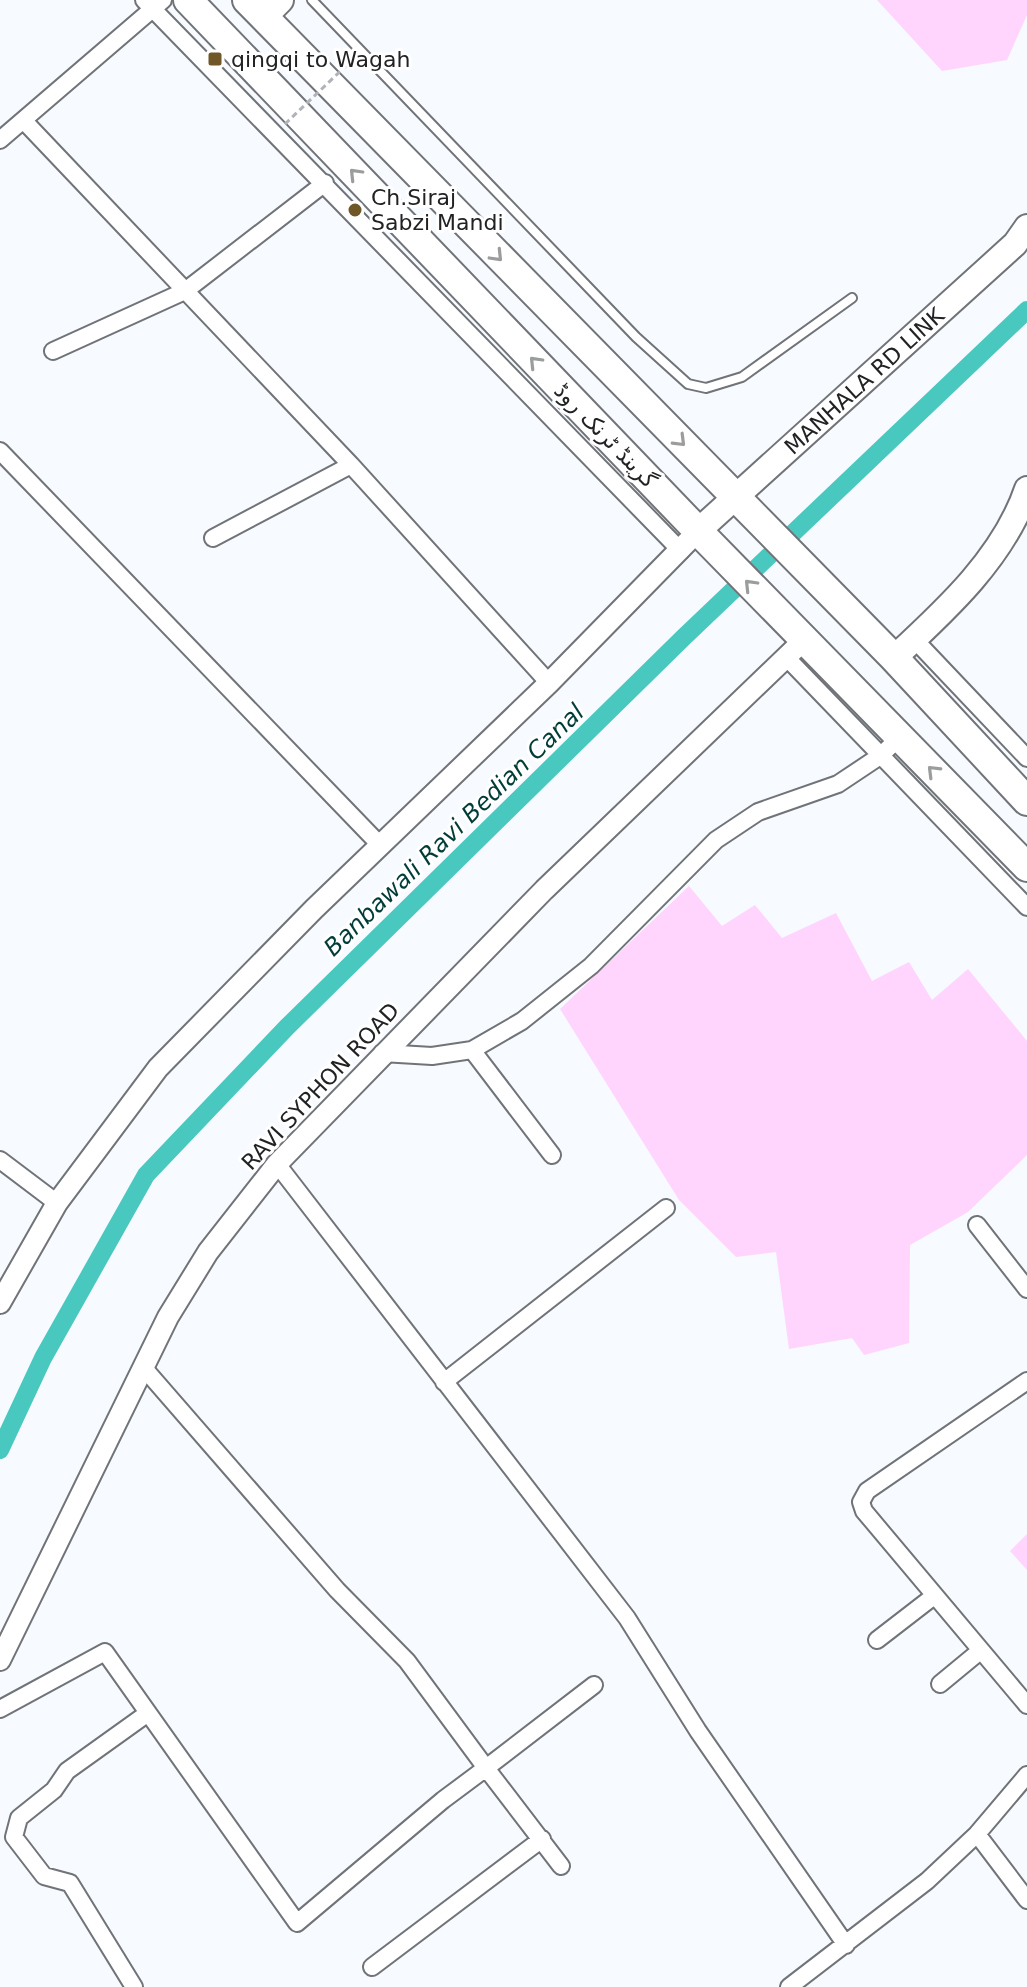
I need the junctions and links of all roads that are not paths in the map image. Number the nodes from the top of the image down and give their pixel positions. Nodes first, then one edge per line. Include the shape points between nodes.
1 (188, 0) edge
2 (312, 0) edge
3 (153, 3) edge
4 (263, 6) edge
5 (25, 122) junction
6 (0, 140) edge
7 (325, 183) junction
8 (1027, 227) edge
9 (185, 291) junction
10 (852, 298) dead end
11 (53, 351) dead end
12 (0, 451) edge
13 (351, 465) junction
14 (1027, 489) edge
15 (742, 503) junction
16 (213, 538) dead end
17 (695, 540) junction
18 (795, 643) junction
19 (904, 648) junction
20 (549, 683) junction
21 (890, 746) junction
22 (1027, 758) edge
23 (1005, 778) junction
24 (1027, 801) edge
25 (974, 811) junction
26 (381, 846) junction
27 (1027, 867) edge
28 (1027, 907) edge
29 (472, 1050) junction
30 (382, 1053) junction
31 (552, 1155) dead end
32 (0, 1160) edge
33 (277, 1164) junction
34 (57, 1203) junction
35 (666, 1208) dead end
36 (977, 1225) dead end
37 (1027, 1289) edge
38 (0, 1303) edge
39 (143, 1367) junction
40 (1027, 1381) edge
41 (444, 1382) junction
42 (934, 1596) junction
43 (877, 1640) dead end
44 (980, 1651) junction
45 (0, 1660) edge
46 (940, 1684) dead end
47 (594, 1685) dead end
48 (1027, 1705) edge
49 (0, 1709) edge
50 (148, 1713) junction
51 (486, 1768) junction
52 (1027, 1775) edge
53 (977, 1834) junction
54 (542, 1839) junction
55 (561, 1866) dead end
56 (1027, 1900) edge
57 (846, 1945) junction
58 (372, 1967) dead end
59 (134, 1987) edge
60 (789, 1987) edge

17 -> 1 highway, گرینڈ ٹرنک روڈ
2 - 10 lane via 625,326 688,384 706,388 742,377
3 - 5 street
3 - 7 street
4 -> 15 highway
5 - 6 street
5 - 9 street
7 - 9 street
7 - 17 street
8 - 15 main road, MANHALA RD LINK
9 - 11 street
9 - 13 street
12 - 26 street
13 - 16 street
13 - 20 street
14 - 19 main road via 1001,543 975,577
15 - 17 main road, MANHALA RD LINK
15 - 19 highway via 830,594
18 -> 17 highway, گرینڈ ٹرنک روڈ
17 - 20 street
18 - 21 highway, گرینڈ ٹرنک روڈ
18 - 30 street, RAVI SYPHON ROAD
19 - 22 street
19 - 23 highway
20 - 26 street
25 -> 21 highway, گرینڈ ٹرنک روڈ
21 - 28 street
21 - 29 street via 838,784 758,812 716,840 551,1001
23 - 24 highway
23 - 25 highway
25 - 27 highway, گرینڈ ٹرنک روڈ
26 - 34 street via 158,1068
29 - 30 street via 432,1056
29 - 31 street
30 - 33 street, RAVI SYPHON ROAD
32 - 34 street
33 - 39 street, RAVI SYPHON ROAD via 208,1252
33 - 41 street
34 - 38 street
35 - 41 street
36 - 37 street
39 - 45 street, RAVI SYPHON ROAD
39 - 51 street via 337,1590 407,1661
40 - 42 street via 867,1491 861,1502
41 - 57 street via 627,1618
42 - 43 street
42 - 44 street
44 - 46 street
44 - 48 street
47 - 51 street
49 - 50 street via 105,1652
50 - 51 street via 297,1923
50 - 59 street via 67,1771 54,1790 19,1818 14,1837 44,1876 70,1883
51 - 54 street
52 - 53 street
53 - 56 street
53 - 57 street
54 - 55 street
54 - 58 street
57 - 60 street

